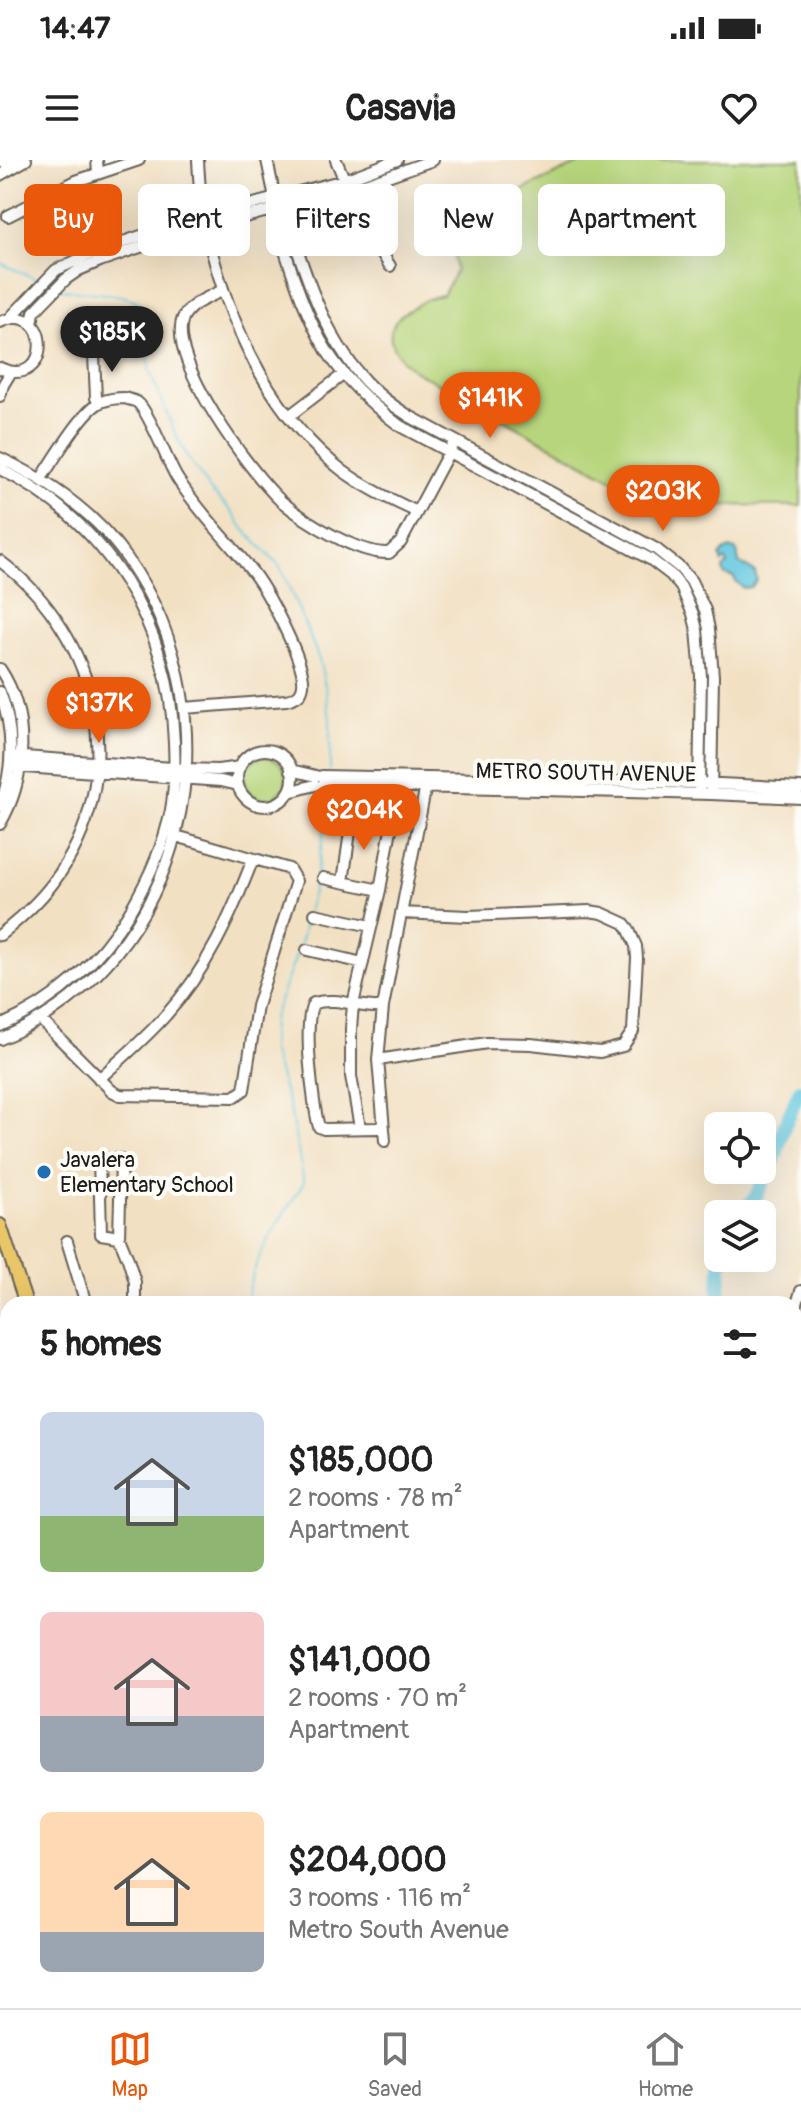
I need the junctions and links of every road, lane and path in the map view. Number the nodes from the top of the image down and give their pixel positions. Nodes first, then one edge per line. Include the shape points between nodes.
1 (97, 160) edge
2 (139, 160) edge
3 (198, 160) edge
4 (267, 160) edge
5 (336, 160) edge
6 (397, 160) edge
7 (433, 160) edge
8 (25, 161) edge
9 (0, 162) edge
10 (98, 173) junction
11 (0, 175) edge
12 (200, 184) edge
13 (272, 184) edge
14 (346, 184) edge
15 (348, 184) edge
16 (349, 184) edge
17 (8, 216) dead end
18 (138, 237) edge
19 (138, 247) edge
20 (213, 256) edge
21 (291, 256) edge
22 (297, 256) edge
23 (384, 256) edge
24 (390, 266) dead end
25 (223, 290) junction
26 (5, 320) edge
27 (32, 325) junction
28 (94, 355) dead end
29 (6, 370) edge
30 (344, 374) junction
31 (0, 396) edge
32 (99, 403) junction
33 (289, 416) junction
34 (455, 441) junction
35 (449, 452) junction
36 (0, 458) edge
37 (0, 469) edge
38 (41, 479) junction
39 (417, 512) junction
40 (0, 561) edge
41 (0, 669) edge
42 (0, 692) edge
43 (184, 708) junction
44 (15, 762) junction
45 (97, 767) junction
46 (240, 767) junction
47 (291, 770) junction
48 (180, 774) junction
49 (320, 781) junction
50 (426, 784) junction
51 (238, 785) junction
52 (699, 788) junction
53 (801, 788) edge
54 (712, 789) junction
55 (289, 792) junction
56 (801, 798) edge
57 (396, 801) dead end
58 (0, 806) edge
59 (337, 817) dead end
60 (352, 817) junction
61 (393, 819) junction
62 (0, 824) edge
63 (176, 836) junction
64 (253, 859) junction
65 (323, 878) dead end
66 (343, 882) junction
67 (380, 890) junction
68 (401, 913) junction
69 (315, 914) dead end
70 (371, 926) junction
71 (0, 935) edge
72 (307, 950) dead end
73 (363, 963) junction
74 (353, 1004) junction
75 (383, 1007) junction
76 (40, 1019) junction
77 (0, 1026) edge
78 (0, 1039) edge
79 (378, 1060) junction
80 (99, 1079) junction
81 (360, 1128) junction
82 (378, 1128) dead end
83 (385, 1141) dead end
84 (0, 1225) edge
85 (119, 1237) junction
86 (67, 1241) dead end
87 (23, 1296) edge
88 (84, 1296) edge
89 (135, 1296) edge

1 - 10 street
2 - 10 street
3 - 12 street
4 - 13 street
5 - 14 street
6 - 15 street
7 - 16 street
8 - 9 street
8 - 11 street
10 - 17 street
18 - 26 street via 56,270
19 - 27 street via 66,279 34,312
20 - 25 street
21 - 30 street via 313,324
22 - 34 street via 339,345 364,380 385,400
23 - 24 street
25 - 33 street via 268,388
25 - 39 street via 193,305 184,316 183,349 221,425 265,484 319,527 376,553 395,549
26 - 27 street
27 - 29 street via 40,338 38,357 27,369
28 - 32 street
29 - 31 street
30 - 33 street
30 - 35 street via 400,426
32 - 38 street
32 - 43 street via 127,398 137,402 174,474 270,600 303,676 297,697
33 - 39 street via 343,470
34 - 35 street
34 - 54 street via 656,549 691,581 705,610 712,652
35 - 39 street
35 - 52 street via 650,559 681,587 700,652
36 - 38 street
37 - 48 street via 38,490 89,533 138,601 169,689
38 - 43 street via 71,500 126,558 165,628
40 - 45 street via 40,596 74,649 94,710
41 - 44 street via 18,713 22,740
42 - 44 street
43 - 48 street
44 - 45 street, METRO SOUTH AVENUE
44 - 58 street
44 - 62 street via 13,794
45 - 48 street, METRO SOUTH AVENUE
45 - 71 street via 86,819 66,863 38,901
46 - 47 street, METRO SOUTH AVENUE via 249,755 267,751 284,758
46 - 48 street, METRO SOUTH AVENUE
46 - 51 street
47 - 49 street, METRO SOUTH AVENUE
47 - 55 street
48 - 51 street, METRO SOUTH AVENUE
48 - 63 street
48 - 77 street via 157,857 100,955 37,1008
49 - 50 street, METRO SOUTH AVENUE
49 - 55 street, METRO SOUTH AVENUE
50 - 52 street, METRO SOUTH AVENUE
50 - 68 street
51 - 55 street, METRO SOUTH AVENUE via 246,799 261,805 277,803
52 - 54 street, METRO SOUTH AVENUE
53 - 54 street, METRO SOUTH AVENUE
54 - 56 street, METRO SOUTH AVENUE
57 - 61 street
59 - 60 street
60 - 61 street
60 - 66 street
61 - 67 street
63 - 64 street
63 - 76 street via 133,931 79,990
64 - 80 street via 214,948 188,989
64 - 80 street via 289,869 296,881 257,1006 244,1090 234,1097 128,1096
65 - 66 street
66 - 67 street
67 - 70 street
68 - 75 street
68 - 79 street via 589,911 617,919 636,946 633,1031 623,1046 600,1052 487,1043
69 - 70 street
70 - 73 street
72 - 73 street
73 - 74 street
74 - 75 street
74 - 81 street via 351,1076
74 - 81 street via 325,1000 311,1005 311,1089 319,1127
75 - 79 street
76 - 78 street
76 - 80 street
79 - 83 street
81 - 82 street
84 - 87 main road
85 - 85 street via 101,1234 99,1159 121,1161
85 - 89 street
86 - 88 street

